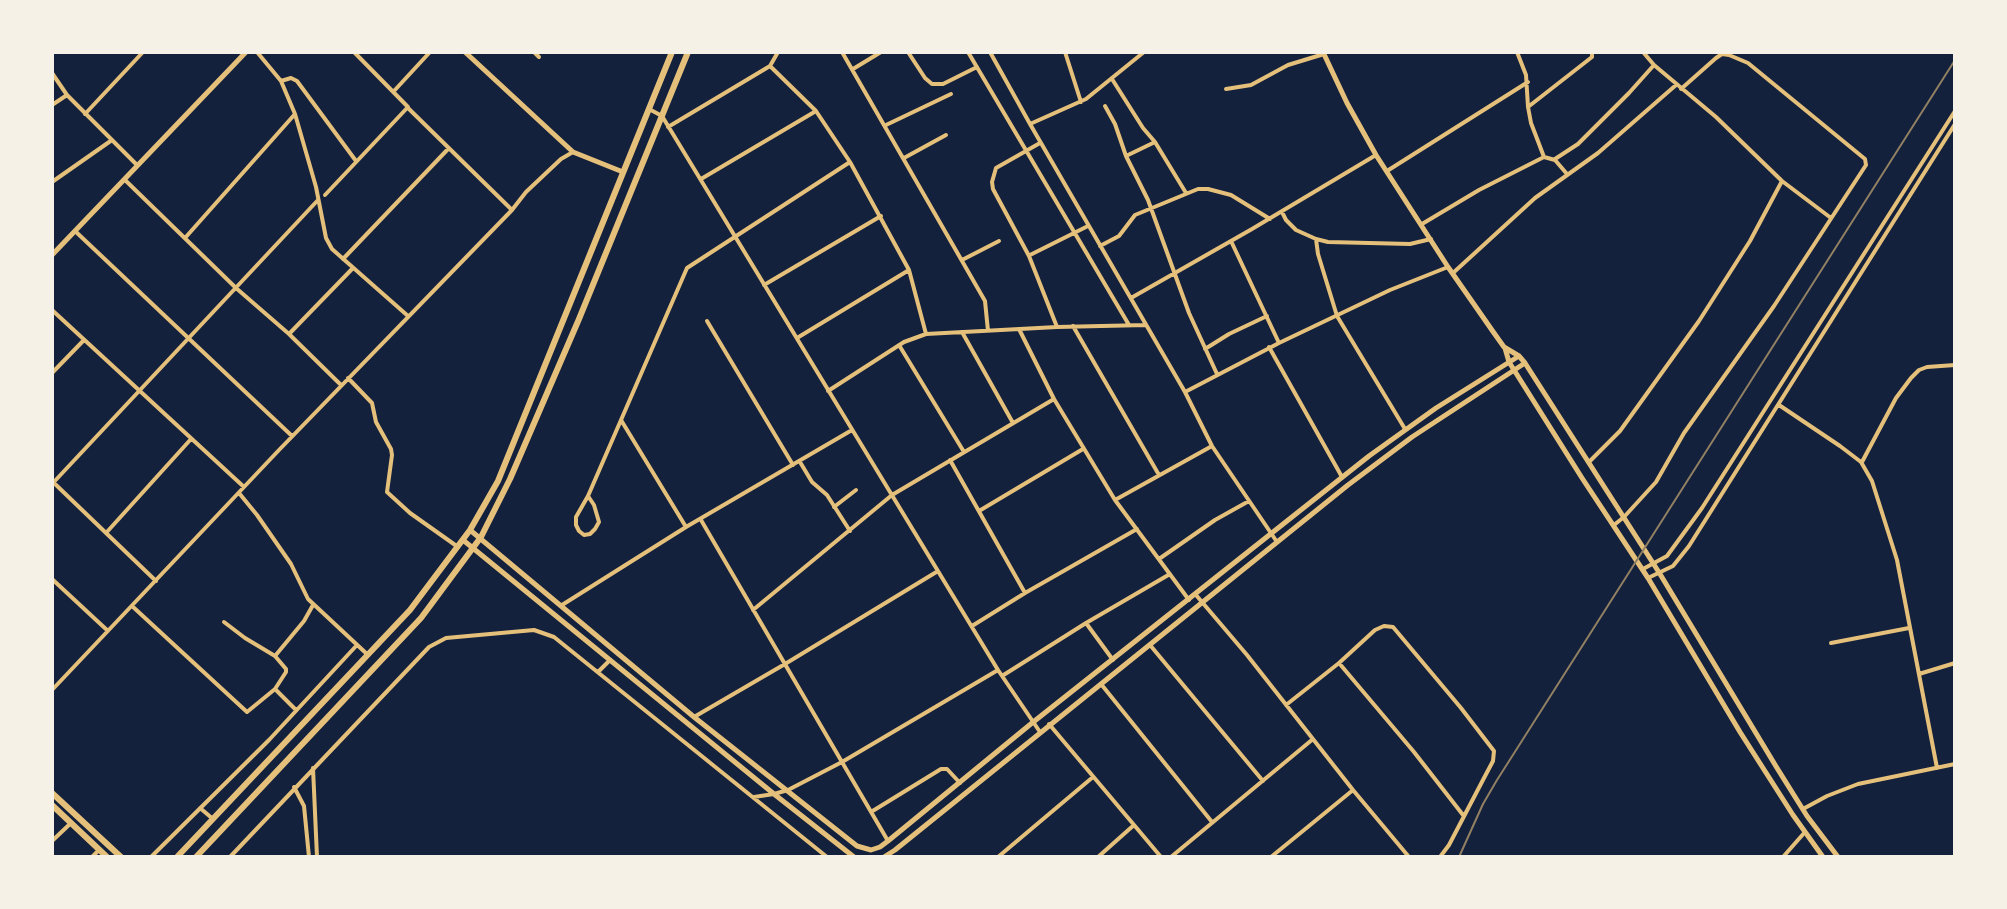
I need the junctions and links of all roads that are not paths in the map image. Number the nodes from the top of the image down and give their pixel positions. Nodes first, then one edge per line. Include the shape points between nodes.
1 (143, 52) edge
2 (246, 52) edge
3 (257, 52) edge
4 (354, 52) edge
5 (430, 52) edge
6 (465, 52) edge
7 (534, 52) edge
8 (672, 52) edge
9 (688, 52) edge
10 (778, 52) edge
11 (842, 52) edge
12 (881, 52) edge
13 (908, 52) edge
14 (968, 52) edge
15 (990, 52) edge
16 (1065, 52) edge
17 (1517, 52) edge
18 (1592, 52) edge
19 (1643, 52) edge
20 (1142, 53) edge
21 (1324, 53) edge
22 (539, 57) dead end
23 (1654, 65) junction
24 (770, 66) junction
25 (977, 67) junction
26 (853, 69) junction
27 (52, 73) edge
28 (1112, 79) junction
29 (281, 81) junction
30 (1528, 82) junction
31 (1679, 87) junction
32 (1226, 89) dead end
33 (393, 92) junction
34 (951, 94) dead end
35 (67, 95) junction
36 (1081, 102) junction
37 (52, 105) edge
38 (1105, 106) dead end
39 (408, 107) junction
40 (1528, 107) junction
41 (649, 109) junction
42 (816, 111) junction
43 (1955, 111) edge
44 (85, 114) junction
45 (295, 114) junction
46 (662, 116) junction
47 (1030, 124) junction
48 (1955, 124) edge
49 (886, 125) junction
50 (668, 127) junction
51 (946, 135) dead end
52 (112, 140) junction
53 (1155, 142) junction
54 (1040, 143) junction
55 (449, 148) junction
56 (1026, 151) junction
57 (573, 152) junction
58 (1376, 155) junction
59 (1126, 156) junction
60 (1544, 157) junction
61 (904, 158) junction
62 (1555, 160) junction
63 (356, 161) junction
64 (850, 162) junction
65 (138, 165) junction
66 (1387, 171) junction
67 (623, 172) junction
68 (1567, 174) junction
69 (125, 180) junction
70 (701, 180) junction
71 (1782, 181) junction
72 (52, 182) edge
73 (1186, 193) junction
74 (325, 195) dead end
75 (318, 200) junction
76 (1151, 209) junction
77 (512, 210) junction
78 (1282, 212) junction
79 (881, 216) junction
80 (1831, 218) junction
81 (1270, 219) junction
82 (1422, 224) junction
83 (1088, 226) junction
84 (75, 231) junction
85 (1074, 233) junction
86 (735, 236) junction
87 (185, 238) junction
88 (1316, 239) junction
89 (1431, 239) junction
90 (999, 241) dead end
91 (1231, 241) junction
92 (1100, 246) junction
93 (52, 255) edge
94 (1029, 256) junction
95 (343, 259) junction
96 (962, 260) junction
97 (1448, 267) junction
98 (353, 268) junction
99 (909, 270) junction
100 (1174, 273) junction
101 (1453, 273) junction
102 (764, 285) junction
103 (236, 288) junction
104 (1131, 298) junction
105 (52, 310) edge
106 (408, 316) junction
107 (1267, 316) junction
108 (1337, 316) junction
109 (707, 321) dead end
110 (1129, 325) junction
111 (1146, 325) junction
112 (1073, 326) junction
113 (1057, 327) junction
114 (1019, 329) junction
115 (988, 331) junction
116 (962, 332) junction
117 (289, 334) junction
118 (926, 334) junction
119 (797, 338) junction
120 (84, 340) junction
121 (188, 340) junction
122 (1279, 343) junction
123 (899, 345) junction
124 (1269, 347) junction
125 (1504, 347) junction
126 (1205, 349) junction
127 (1519, 356) junction
128 (1509, 362) junction
129 (1525, 363) junction
130 (1955, 365) edge
131 (1515, 370) junction
132 (52, 373) edge
133 (1217, 374) junction
134 (348, 378) junction
135 (341, 385) junction
136 (140, 391) junction
137 (828, 391) junction
138 (1185, 392) junction
139 (1054, 399) junction
140 (1779, 405) junction
141 (621, 420) junction
142 (1013, 423) junction
143 (1405, 429) junction
144 (852, 430) junction
145 (292, 436) junction
146 (191, 439) junction
147 (1212, 446) junction
148 (1084, 449) junction
149 (964, 452) junction
150 (950, 460) junction
151 (800, 461) junction
152 (1588, 462) junction
153 (1861, 462) junction
154 (793, 465) junction
155 (1159, 475) junction
156 (1342, 477) junction
157 (53, 483) edge
158 (244, 487) junction
159 (856, 490) dead end
160 (239, 492) junction
161 (892, 495) junction
162 (588, 496) junction
163 (1115, 500) junction
164 (1249, 501) junction
165 (834, 507) junction
166 (979, 511) junction
167 (1624, 517) junction
168 (701, 520) junction
169 (1614, 525) junction
170 (686, 527) junction
171 (1137, 529) junction
172 (470, 530) junction
173 (850, 531) junction
174 (106, 533) junction
175 (1271, 533) junction
176 (481, 537) junction
177 (463, 540) junction
178 (1277, 542) junction
179 (458, 547) junction
180 (474, 548) junction
181 (1159, 559) junction
182 (1653, 564) junction
183 (1643, 569) junction
184 (938, 571) junction
185 (1170, 574) junction
186 (1660, 574) junction
187 (1648, 578) junction
188 (156, 581) junction
189 (53, 582) edge
190 (1025, 593) junction
191 (1196, 595) junction
192 (1189, 600) junction
193 (1202, 603) junction
194 (313, 605) junction
195 (562, 605) junction
196 (132, 606) junction
197 (753, 610) junction
198 (224, 622) dead end
199 (1086, 623) junction
200 (972, 626) junction
201 (1909, 628) junction
202 (108, 631) junction
203 (1831, 643) dead end
204 (1149, 644) junction
205 (357, 645) junction
206 (368, 655) junction
207 (275, 656) junction
208 (610, 660) junction
209 (1113, 660) junction
210 (1339, 663) junction
211 (1955, 663) edge
212 (785, 664) junction
213 (998, 670) junction
214 (598, 672) junction
215 (1919, 674) junction
216 (1002, 676) junction
217 (1101, 683) junction
218 (275, 689) junction
219 (52, 690) edge
220 (1286, 705) junction
221 (296, 710) junction
222 (694, 717) junction
223 (1032, 723) junction
224 (1049, 724) junction
225 (1040, 732) junction
226 (1313, 739) junction
227 (842, 762) junction
228 (1955, 764) edge
229 (313, 768) junction
230 (1937, 768) junction
231 (1093, 777) junction
232 (1263, 781) junction
233 (960, 783) junction
234 (294, 787) junction
235 (788, 790) junction
236 (1353, 790) junction
237 (52, 793) edge
238 (774, 794) junction
239 (754, 797) junction
240 (52, 805) edge
241 (200, 808) junction
242 (1803, 809) junction
243 (871, 812) junction
244 (1463, 815) junction
245 (213, 819) junction
246 (1212, 822) junction
247 (71, 823) junction
248 (1134, 825) junction
249 (1805, 832) junction
250 (52, 841) edge
251 (888, 841) junction
252 (99, 850) junction
253 (92, 857) edge
254 (107, 857) edge
255 (121, 857) edge
256 (151, 857) edge
257 (177, 857) edge
258 (196, 857) edge
259 (230, 857) edge
260 (309, 857) edge
261 (317, 857) edge
262 (827, 857) edge
263 (854, 857) edge
264 (884, 857) edge
265 (998, 857) edge
266 (1098, 857) edge
267 (1161, 857) edge
268 (1171, 857) edge
269 (1271, 857) edge
270 (1409, 857) edge
271 (1440, 857) edge
272 (1783, 857) edge
273 (1823, 857) edge
274 (1838, 857) edge

1 - 44 street
2 - 65 street
3 - 29 street
4 - 33 street
5 - 33 street
6 - 57 street
7 - 22 street
8 - 41 main road
9 - 46 main road
10 - 24 street
11 - 26 street
12 - 26 street
13 - 25 street via 932,84
14 - 25 street
15 - 47 street
16 - 36 street
17 - 30 street
18 - 40 street
19 - 23 street
20 - 28 street
21 - 32 street via 1251,85
21 - 58 street
23 - 31 street
23 - 62 street via 1578,144
24 - 42 street
24 - 50 street
25 - 56 street
26 - 49 street
27 - 35 street
28 - 36 street
28 - 53 street
29 - 45 street
29 - 63 street via 297,81
30 - 40 street
30 - 66 street
31 - 68 street
31 - 71 street
31 - 80 street via 1722,54 1729,55 1748,63 1865,159
33 - 39 street
34 - 49 street
35 - 37 street
35 - 44 street
36 - 47 street
38 - 59 street
39 - 55 street
39 - 63 street
40 - 60 street
41 - 46 street
41 - 67 main road
42 - 64 street
42 - 70 street
43 - 182 street via 1702,508 1667,556
44 - 52 street
45 - 75 street
45 - 87 street
46 - 50 street
46 - 176 main road via 529,436
47 - 54 street
48 - 140 street
49 - 61 street
50 - 70 street
51 - 61 street
52 - 65 street
52 - 72 street
53 - 59 street
53 - 73 street
54 - 56 street
54 - 83 street
55 - 77 street
55 - 95 street
56 - 85 street
56 - 94 street via 996,168 992,182
57 - 67 street
57 - 77 street
58 - 66 street
58 - 78 street
59 - 76 street
60 - 62 street
60 - 82 street
61 - 96 street
62 - 68 street
63 - 74 street
64 - 79 street
64 - 86 street
65 - 69 street
66 - 82 street
67 - 172 main road via 498,481
68 - 101 street
69 - 84 street
69 - 87 street
70 - 86 street
71 - 80 street
71 - 152 street via 1699,321 1620,431
73 - 76 street
73 - 81 street via 1203,188 1231,195
75 - 95 street via 326,238
75 - 103 street
76 - 92 street via 1133,216 1119,236
76 - 100 street
77 - 106 street
78 - 81 street
78 - 88 street via 1296,230
79 - 99 street
79 - 102 street
80 - 167 street via 1656,482
81 - 91 street
82 - 89 street
83 - 85 street
83 - 92 street
84 - 93 street
84 - 121 street
85 - 94 street
85 - 110 street
86 - 102 street
86 - 141 street via 683,274
87 - 103 street
88 - 89 street via 1390,245
88 - 108 street
89 - 97 street
90 - 96 street
91 - 100 street
91 - 107 street
92 - 104 street
94 - 113 street
95 - 98 street
96 - 115 street via 985,301
97 - 101 street
97 - 108 street
98 - 106 street
98 - 117 street
99 - 118 street
99 - 119 street
100 - 104 street
100 - 126 street
101 - 125 street
102 - 119 street
103 - 117 street
103 - 121 street
104 - 111 street
105 - 120 street
106 - 134 street
107 - 122 street
107 - 126 street
108 - 122 street
108 - 143 street
109 - 154 street
110 - 111 street
110 - 112 street
111 - 138 street
112 - 113 street
112 - 155 street
113 - 114 street
114 - 115 street
114 - 139 street
115 - 116 street
116 - 118 street
116 - 142 street
117 - 135 street
118 - 123 street
119 - 137 street
120 - 132 street
120 - 136 street
121 - 136 street
121 - 145 street
122 - 124 street
123 - 137 street
123 - 149 street
124 - 133 street
124 - 156 street
125 - 127 street
125 - 128 street
126 - 133 street
127 - 128 street
127 - 129 street
128 - 131 street
128 - 143 street
129 - 131 street
129 - 152 street
130 - 153 street via 1927,367 1911,378
131 - 169 street
131 - 178 street via 1412,437
133 - 138 street
134 - 135 street
134 - 179 street via 372,403 391,449 387,492
135 - 145 street
136 - 146 street
136 - 157 street
137 - 144 street
138 - 147 street
139 - 142 street
139 - 148 street
140 - 153 street
140 - 186 street via 1689,546
141 - 162 street
141 - 170 street
142 - 149 street
143 - 156 street
144 - 151 street
144 - 161 street
145 - 158 street
146 - 158 street
146 - 174 street
147 - 155 street
147 - 164 street
148 - 163 street
148 - 166 street
149 - 150 street
150 - 161 street
150 - 166 street
151 - 154 street
151 - 165 street
152 - 167 street
153 - 201 street via 1890,535
154 - 168 street
155 - 163 street
156 - 175 street
157 - 174 street
158 - 160 street
159 - 165 street
160 - 188 street
160 - 194 street via 291,564
161 - 173 street
161 - 184 street
162 - 162 street via 576,517 584,535 599,522
163 - 171 street
164 - 175 street
164 - 181 street
165 - 173 street
166 - 190 street
167 - 169 street
167 - 182 street
168 - 170 street
168 - 197 street
169 - 183 street
170 - 195 street
171 - 181 street
171 - 190 street
172 - 176 street
172 - 177 main road
173 - 197 street
174 - 188 street
175 - 178 street
175 - 191 street
176 - 180 main road
176 - 195 street
177 - 179 main road
177 - 180 street
178 - 193 street
179 - 206 main road
180 - 208 street
180 - 258 main road via 421,618
181 - 185 street
182 - 183 street
182 - 186 street
183 - 187 street
184 - 200 street
184 - 212 street
185 - 192 street
185 - 199 street
186 - 187 street
186 - 242 street
187 - 249 street
188 - 196 street
189 - 202 street
190 - 200 street
191 - 192 street
191 - 193 street
192 - 209 street
193 - 204 street
193 - 220 street
194 - 205 street
194 - 207 street
195 - 222 street
196 - 202 street
196 - 218 street via 245,711
197 - 212 street
198 - 207 street
199 - 209 street
199 - 216 street
200 - 213 street
201 - 203 street
201 - 215 street
202 - 219 street
204 - 217 street
204 - 232 street
205 - 206 street
205 - 221 street
206 - 245 main road
207 - 218 street via 286,672
208 - 214 street
208 - 238 street
209 - 223 street
210 - 220 street
210 - 244 street
210 - 244 street via 1375,630 1393,627 1461,708 1494,753
211 - 215 street
212 - 222 street
212 - 227 street
213 - 216 street
213 - 227 street
214 - 229 street via 554,637 534,630 446,638 429,647
214 - 239 street
215 - 230 street
216 - 223 street
217 - 224 street
217 - 246 street
218 - 221 street
220 - 226 street
221 - 241 street
222 - 235 street
223 - 225 street
223 - 233 street
224 - 225 street
224 - 231 street
225 - 264 street
226 - 232 street
226 - 236 street
227 - 235 street
227 - 243 street
228 - 230 street
229 - 234 street
229 - 261 street
230 - 242 street via 1858,784
231 - 248 street
231 - 265 street
232 - 246 street
233 - 243 street via 941,769
233 - 251 street
234 - 259 street
234 - 260 street via 304,806
235 - 238 street
235 - 251 street via 857,846 871,850
236 - 269 street
236 - 270 street
237 - 255 main road
238 - 239 street
238 - 263 street
239 - 262 street
240 - 247 main road
241 - 245 street
241 - 256 street
242 - 274 street
243 - 251 street
244 - 271 street
245 - 257 main road
246 - 268 street
247 - 250 street
247 - 252 main road
248 - 266 street
248 - 267 street
249 - 272 street
249 - 273 street
252 - 253 street
252 - 254 main road

